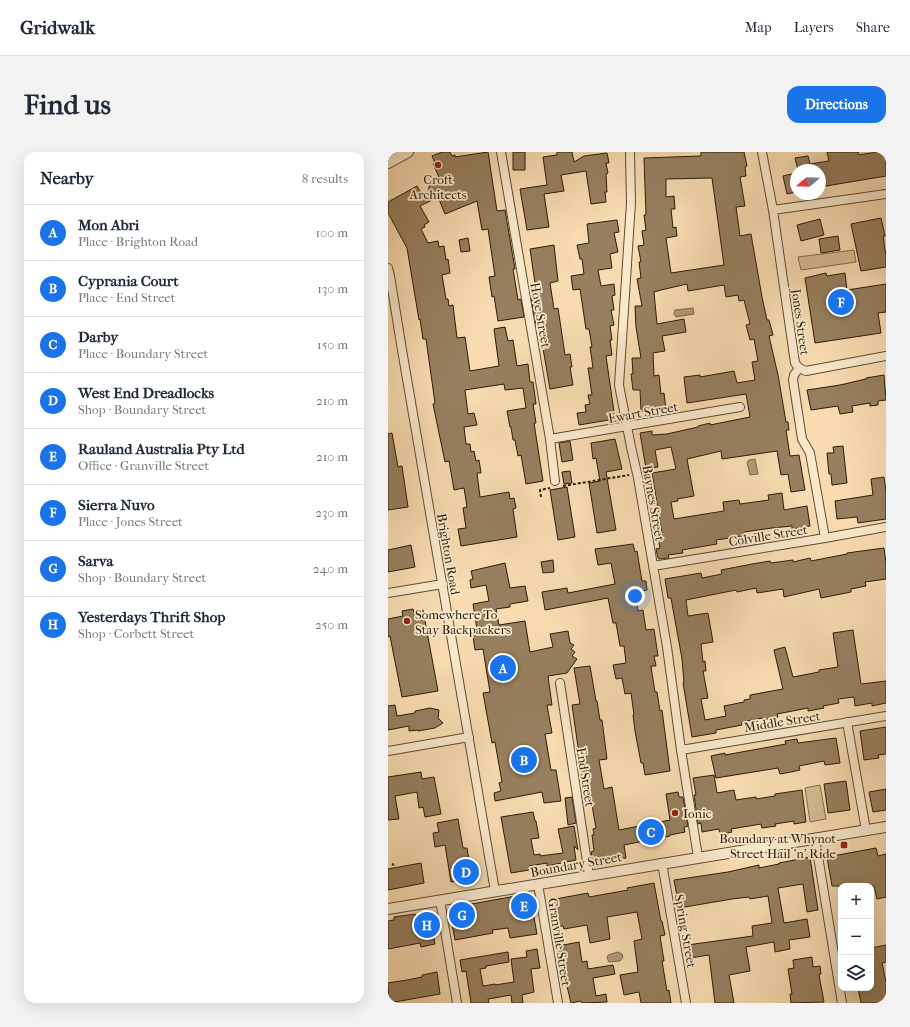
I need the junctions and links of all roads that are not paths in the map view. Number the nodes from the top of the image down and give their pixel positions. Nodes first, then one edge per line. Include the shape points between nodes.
1 (408, 152) edge
2 (501, 152) edge
3 (630, 152) edge
4 (762, 152) edge
5 (391, 158) edge
6 (886, 194) edge
7 (773, 210) junction
8 (388, 268) edge
9 (886, 356) edge
10 (799, 368) junction
11 (740, 407) dead end
12 (627, 427) junction
13 (550, 439) junction
14 (557, 485) road end
15 (886, 527) edge
16 (825, 538) junction
17 (653, 566) junction
18 (443, 584) junction
19 (388, 594) edge
20 (560, 683) dead end
21 (886, 716) edge
22 (848, 722) junction
23 (469, 737) junction
24 (681, 750) junction
25 (388, 751) edge
26 (886, 827) edge
27 (866, 830) junction
28 (815, 838) junction
29 (698, 857) junction
30 (662, 863) junction
31 (589, 875) junction
32 (538, 884) junction
33 (495, 891) junction
34 (440, 900) junction
35 (388, 909) edge
36 (457, 1003) edge
37 (558, 1003) edge
38 (686, 1003) edge
39 (842, 1003) edge

1 - 5 street
2 - 13 street, Hove Street
3 - 12 street, Baynes Street via 631,200 619,382
4 - 7 street, Jones Street
6 - 7 street
7 - 10 street, Jones Street via 795,363
8 - 18 street, Brighton Road
9 - 10 street via 806,371
10 - 16 street, Jones Street via 793,380 802,439 810,453
11 - 12 street, Ewart Street
12 - 13 street, Ewart Street
12 - 17 street, Baynes Street
13 - 14 street, Hove Street
15 - 16 street, Colville Street
16 - 17 street, Colville Street
17 - 24 street, Baynes Street via 668,651
18 - 19 street
18 - 23 street, Brighton Road
20 - 31 street, End Street
21 - 22 street, Middle Street
22 - 24 street, Middle Street
22 - 27 street
23 - 25 street
23 - 33 street, Brighton Road
24 - 29 street, Baynes Street
26 - 27 street, Boundary Street
27 - 28 street, Boundary Street
28 - 29 street, Boundary Street
28 - 39 street
29 - 30 street, Boundary Street
30 - 31 street, Boundary Street
30 - 38 street, Spring Street
31 - 32 street, Boundary Street
32 - 33 street, Boundary Street
32 - 37 street, Granville Street
33 - 34 street, Boundary Street
34 - 35 street, Boundary Street
34 - 36 street

